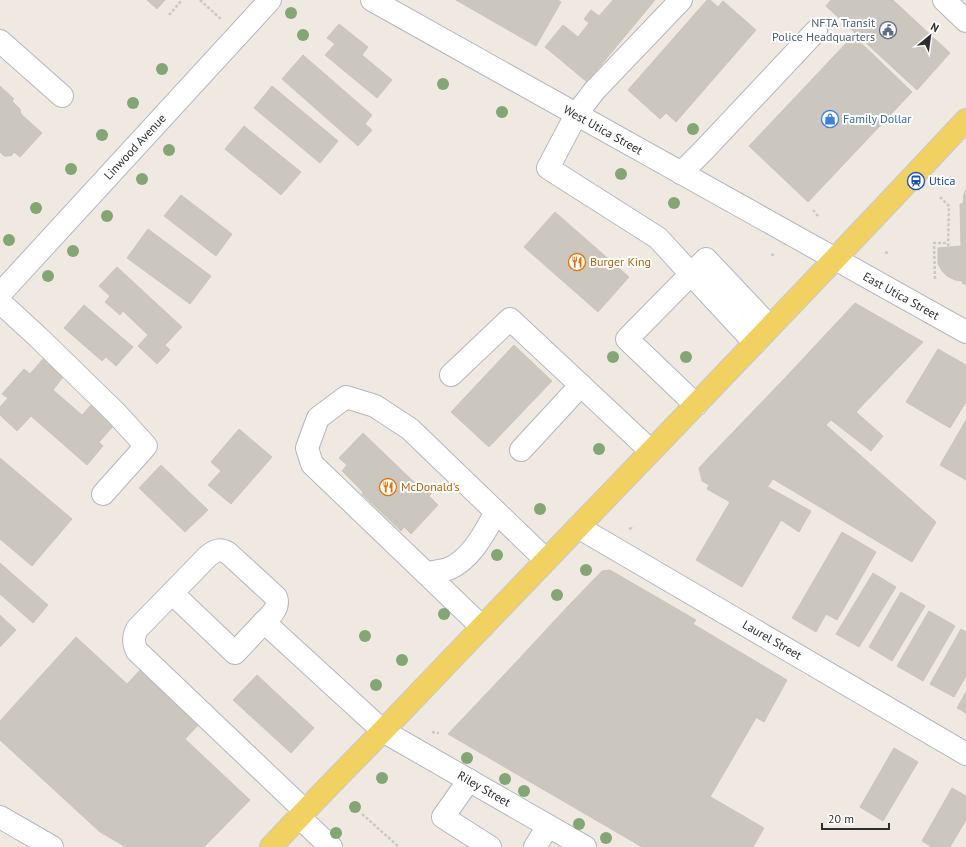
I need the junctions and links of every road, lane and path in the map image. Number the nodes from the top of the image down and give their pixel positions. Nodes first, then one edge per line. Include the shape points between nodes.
1 (182, 0) edge
2 (200, 0) edge
3 (270, 0) edge
4 (372, 0) edge
5 (681, 0) edge
6 (944, 0) edge
7 (169, 15) dead end
8 (220, 18) dead end
9 (966, 21) edge
10 (816, 31) dead end
11 (0, 41) edge
12 (62, 96) dead end
13 (576, 115) junction
14 (966, 120) edge
15 (681, 173) junction
16 (940, 197) dead end
17 (813, 210) dead end
18 (818, 216) dead end
19 (948, 243) junction
20 (948, 247) dead end
21 (776, 254) dead end
22 (771, 255) dead end
23 (836, 259) junction
24 (691, 274) junction
25 (935, 279) dead end
26 (0, 294) edge
27 (0, 302) edge
28 (966, 332) edge
29 (763, 335) junction
30 (451, 375) dead end
31 (581, 385) junction
32 (696, 405) junction
33 (521, 450) dead end
34 (651, 451) junction
35 (103, 494) dead end
36 (496, 512) junction
37 (578, 527) junction
38 (634, 527) dead end
39 (629, 529) dead end
40 (546, 560) junction
41 (426, 573) junction
42 (172, 593) junction
43 (264, 622) junction
44 (482, 627) junction
45 (383, 731) junction
46 (432, 732) dead end
47 (439, 733) dead end
48 (966, 754) edge
49 (469, 780) junction
50 (302, 814) junction
51 (362, 814) dead end
52 (0, 817) edge
53 (548, 826) junction
54 (52, 847) edge
55 (271, 847) edge
56 (331, 847) edge
57 (399, 847) edge
58 (490, 847) edge
59 (535, 847) edge
60 (584, 847) edge

1 - 7 path
2 - 8 path
3 - 26 street, Linwood Avenue
4 - 13 street, West Utica Street
5 - 13 street via 600,83
6 - 9 street
10 - 15 street
11 - 12 street
13 - 15 street, West Utica Street
13 - 24 street via 548,168 658,238
14 - 23 main road
15 - 23 street, West Utica Street
16 - 19 path via 948,206
17 - 18 path
19 - 20 path
19 - 25 path via 934,243
21 - 22 path
23 - 28 street, East Utica Street
23 - 29 main road
24 - 29 street
24 - 32 street via 627,339
27 - 35 street via 116,412 146,446
29 - 32 main road
30 - 31 street via 510,319
31 - 33 street
31 - 34 street
32 - 34 main road
34 - 37 main road
36 - 40 street
36 - 41 street via 475,547 460,562 448,569
36 - 41 street via 410,429 375,406 346,397 318,418 307,448 312,464
37 - 40 main road
37 - 48 street, Laurel Street
38 - 39 path
40 - 44 main road
41 - 44 street
42 - 43 street via 235,653
42 - 43 street via 208,556 223,550 276,597 277,606
42 - 50 street via 137,629 134,646
43 - 45 street, Riley Street
44 - 45 main road
45 - 49 street, Riley Street
45 - 50 main road
46 - 47 path
49 - 53 street, Riley Street
49 - 58 street via 443,817
50 - 55 main road
50 - 56 street
51 - 57 path
52 - 54 street
53 - 59 street
53 - 60 street, Riley Street

